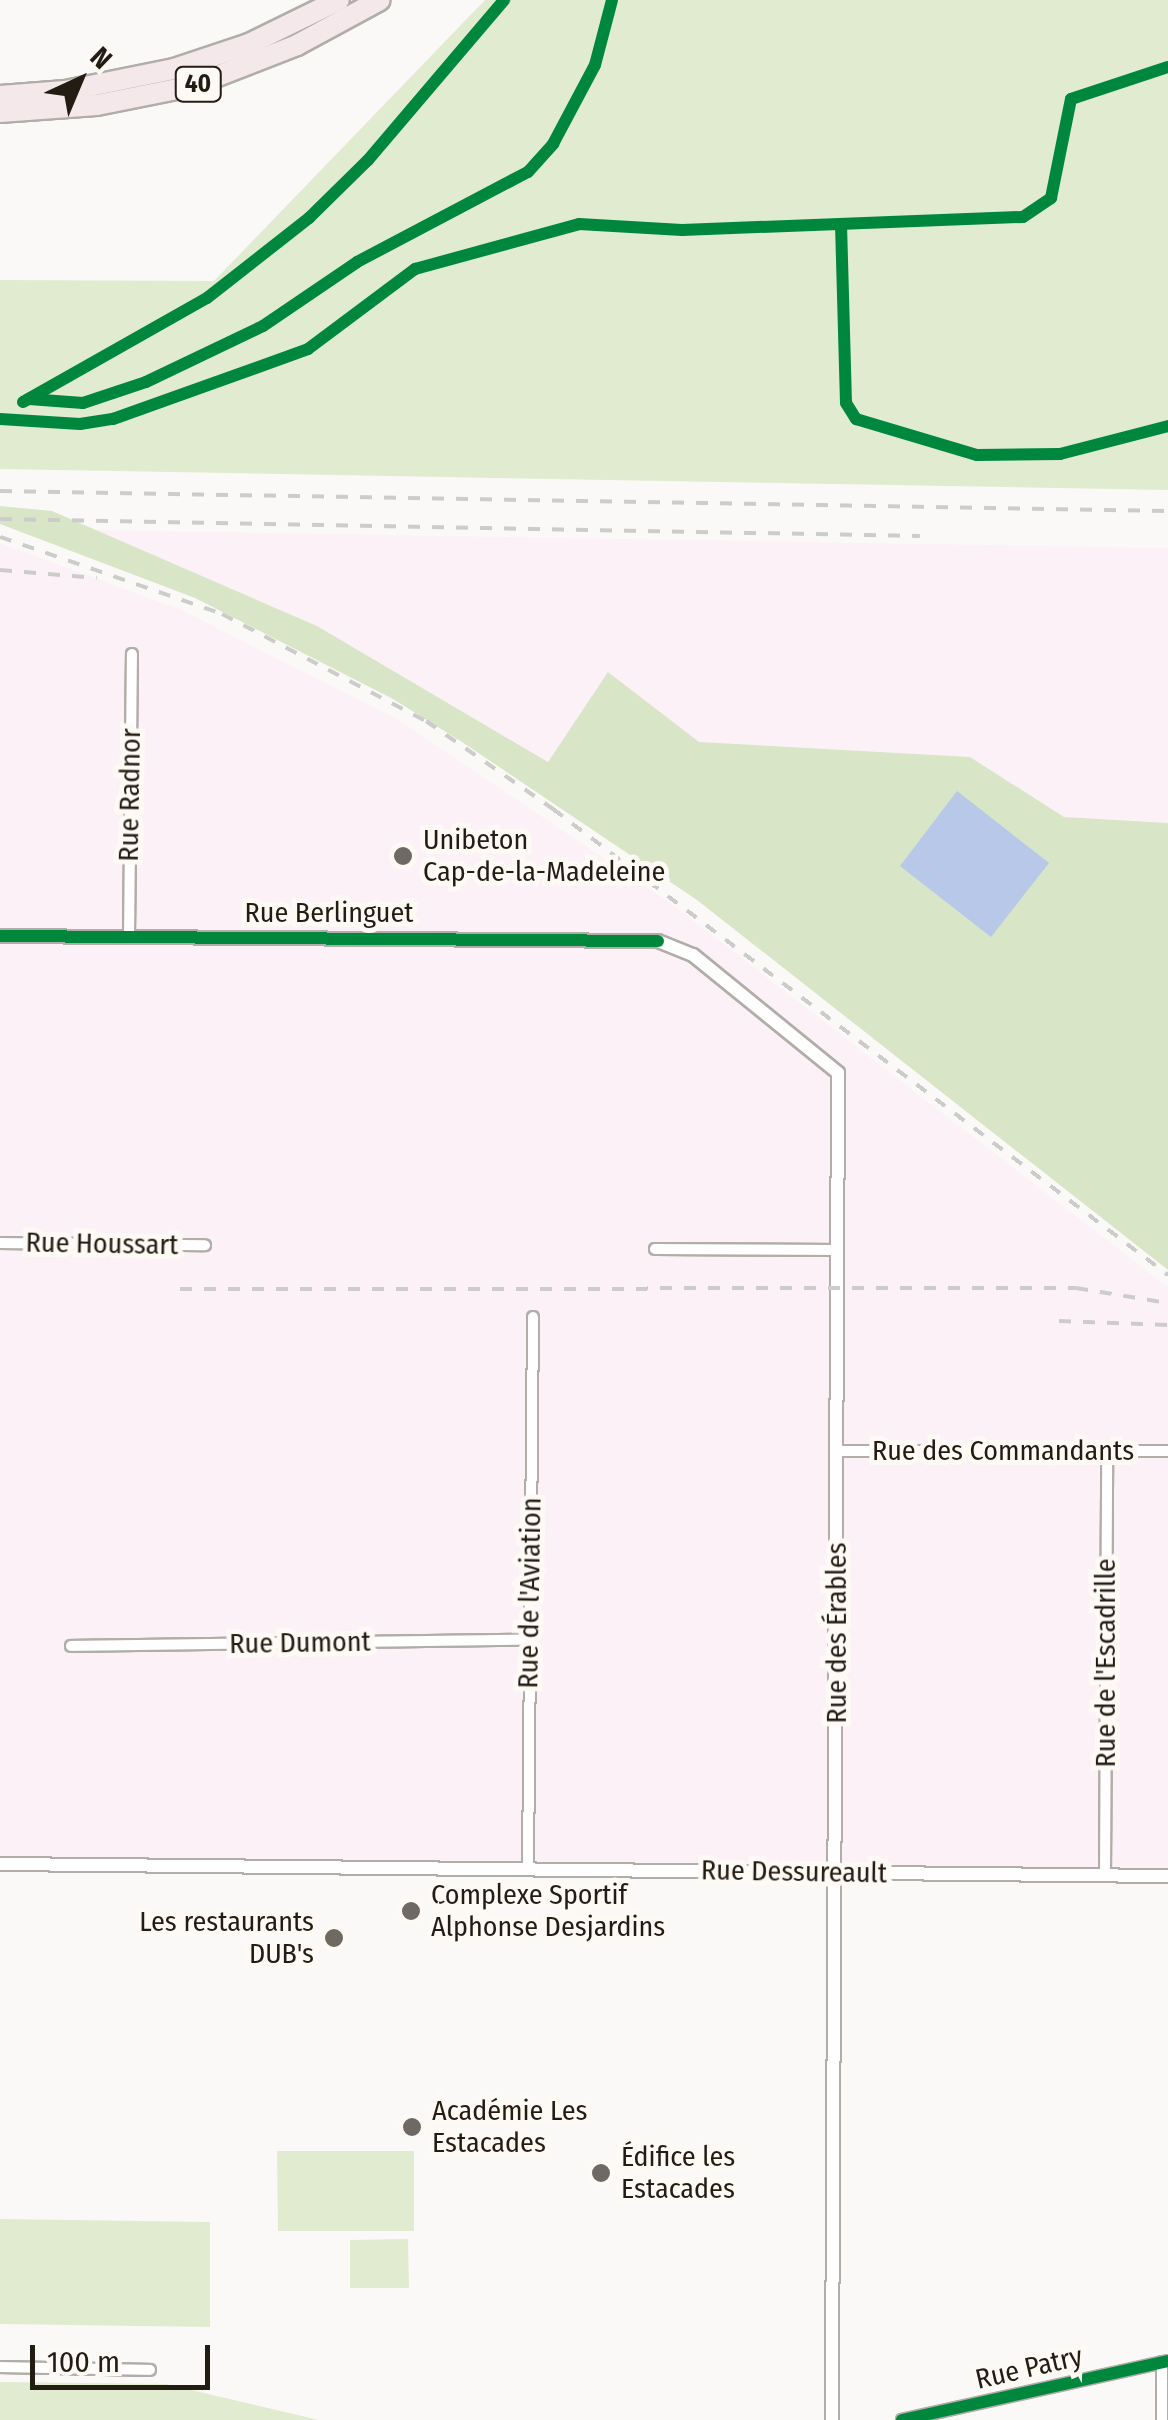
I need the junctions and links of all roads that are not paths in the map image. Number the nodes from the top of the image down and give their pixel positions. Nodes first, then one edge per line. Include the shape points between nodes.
1 (339, 0) edge
2 (380, 0) edge
3 (0, 86) edge
4 (65, 91) junction
5 (0, 96) edge
6 (0, 112) edge
7 (132, 654) dead end
8 (0, 936) edge
9 (129, 937) junction
10 (658, 941) joint
11 (0, 1243) edge
12 (204, 1245) dead end
13 (655, 1249) dead end
14 (838, 1250) junction
15 (533, 1317) dead end
16 (838, 1451) junction
17 (1107, 1451) junction
18 (1168, 1451) edge
19 (529, 1640) junction
20 (71, 1646) dead end
21 (0, 1864) edge
22 (528, 1869) junction
23 (835, 1872) junction
24 (1105, 1875) junction
25 (1168, 1876) edge
26 (1165, 2362) edge
27 (0, 2368) edge
28 (150, 2370) dead end
29 (959, 2416) edge
30 (832, 2420) edge
31 (902, 2420) edge
32 (1162, 2420) edge

1 - 4 highway, 40 via 219,56
2 - 6 highway, 40 via 284,51 192,86 114,103
3 - 4 highway
4 - 5 highway, 40
7 - 9 street, Rue Radnor
8 - 9 street, Rue Berlinguet
9 - 10 street, Rue Berlinguet
10 - 14 street, Rue des Érables via 705,964 838,1072
11 - 12 street, Rue Houssart
13 - 14 street
14 - 16 street, Rue des Érables
15 - 19 street, Rue de l'Aviation
16 - 17 street, Rue des Commandants
16 - 23 street, Rue des Érables
17 - 18 street, Rue des Commandants
17 - 24 street, Rue de l'Escadrille
19 - 20 street, Rue Dumont
19 - 22 street, Rue de l'Aviation
21 - 22 street, Rue Dessureault
22 - 23 street, Rue Dessureault
23 - 24 street, Rue Dessureault
23 - 30 street, Rue des Érables
24 - 25 street, Rue Dessureault
26 - 29 street, Rue Patry
26 - 32 street
27 - 28 street
29 - 31 street, Rue Patry

